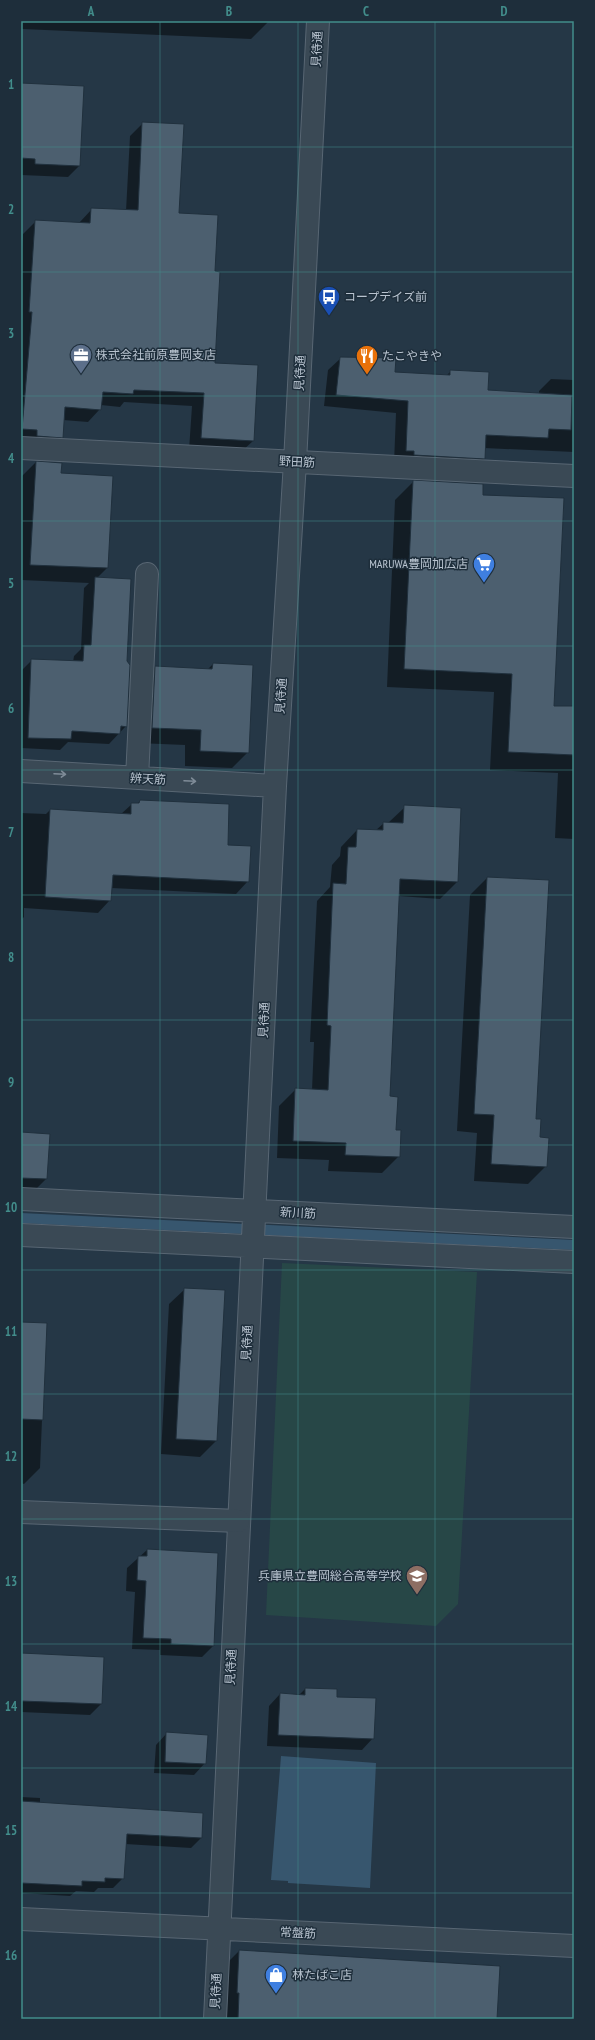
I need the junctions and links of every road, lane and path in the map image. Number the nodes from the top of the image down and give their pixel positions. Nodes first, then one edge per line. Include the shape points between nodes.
1 (318, 21) edge
2 (21, 448) edge
3 (295, 462) junction
4 (574, 476) edge
5 (147, 574) dead end
6 (21, 771) edge
7 (137, 778) junction
8 (275, 786) junction
9 (21, 1199) edge
10 (254, 1211) junction
11 (574, 1227) edge
12 (21, 1235) edge
13 (252, 1246) junction
14 (574, 1262) edge
15 (21, 1512) edge
16 (238, 1522) junction
17 (21, 1919) edge
18 (219, 1929) junction
19 (574, 1946) edge
20 (215, 2019) edge

1 - 3 street, 見待通
2 - 3 street, 野田筋
3 - 4 street, 野田筋
3 - 8 street, 見待通
5 - 7 street
6 -> 7 street, 辨天筋
7 -> 8 street, 辨天筋
8 - 10 street, 見待通
9 - 10 street, 新川筋
10 - 11 street, 新川筋
10 - 13 street, 見待通
12 - 13 street
13 - 14 street
13 - 16 street, 見待通
15 - 16 street
16 - 18 street, 見待通
17 - 18 street, 常盤筋
18 - 19 street, 常盤筋
18 - 20 street, 見待通

